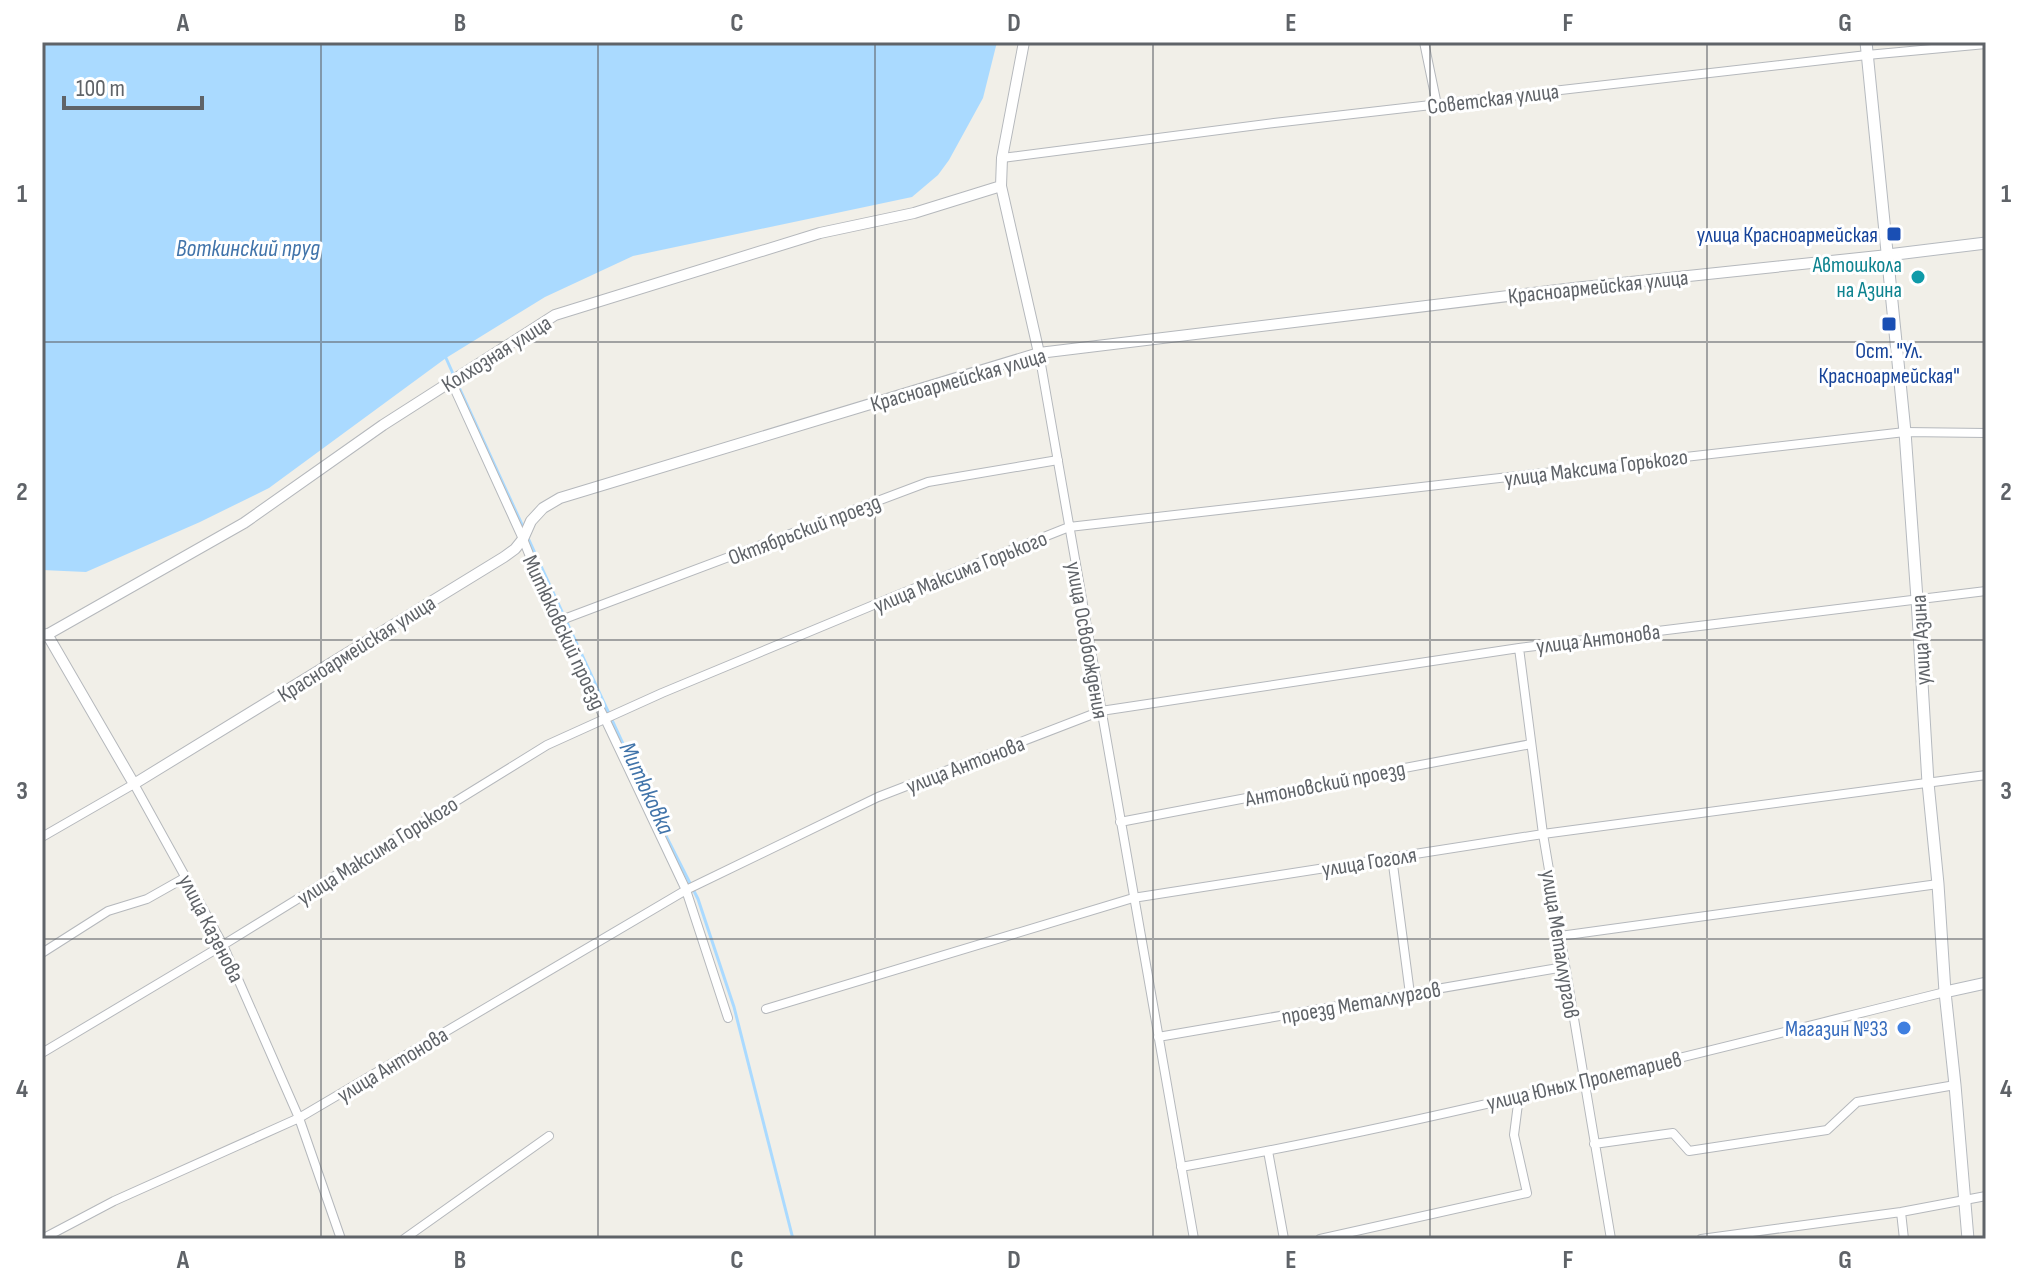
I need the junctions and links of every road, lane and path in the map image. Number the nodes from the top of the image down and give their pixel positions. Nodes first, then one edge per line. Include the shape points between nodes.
1 (1024, 42) edge
2 (1424, 42) edge
3 (1866, 42) edge
4 (1986, 44) edge
5 (1867, 55) junction
6 (1437, 105) junction
7 (1002, 158) junction
8 (1001, 186) junction
9 (1986, 243) edge
10 (1888, 255) junction
11 (1039, 353) junction
12 (451, 381) junction
13 (1905, 432) junction
14 (1986, 433) edge
15 (1058, 460) junction
16 (1069, 527) junction
17 (523, 539) junction
18 (1986, 591) edge
19 (1917, 599) junction
20 (556, 622) junction
21 (44, 636) edge
22 (1519, 648) junction
23 (1101, 711) junction
24 (606, 718) junction
25 (1531, 744) junction
26 (1986, 775) edge
27 (1928, 783) junction
28 (134, 784) junction
29 (1120, 822) junction
30 (1543, 834) junction
31 (42, 837) edge
32 (1392, 857) junction
33 (186, 877) junction
34 (1938, 884) junction
35 (686, 890) junction
36 (1133, 898) junction
37 (1560, 936) junction
38 (223, 945) junction
39 (42, 953) edge
40 (1564, 967) junction
41 (1986, 983) edge
42 (1945, 992) junction
43 (1410, 994) junction
44 (766, 1009) dead end
45 (728, 1018) dead end
46 (1158, 1037) junction
47 (42, 1053) edge
48 (1583, 1080) junction
49 (1955, 1085) junction
50 (1519, 1096) junction
51 (299, 1118) junction
52 (549, 1136) dead end
53 (1594, 1144) junction
54 (1268, 1151) junction
55 (1181, 1167) junction
56 (1986, 1196) edge
57 (1965, 1201) junction
58 (1901, 1212) junction
59 (42, 1239) edge
60 (341, 1239) edge
61 (404, 1239) edge
62 (1194, 1239) edge
63 (1284, 1239) edge
64 (1320, 1239) edge
65 (1611, 1239) edge
66 (1701, 1239) edge
67 (1904, 1239) edge
68 (1968, 1239) edge

1 - 7 street, улица Освобождения
2 - 6 street
3 - 5 main road, улица Азина
4 - 5 street, Советская улица
5 - 6 street, Советская улица
5 - 10 main road, улица Азина
6 - 7 street, Советская улица
7 - 8 street, улица Освобождения
8 - 11 street, улица Освобождения
8 - 12 street, Колхозная улица via 914,213 820,233 555,315
9 - 10 main road, Красноармейская улица
10 - 11 street, Красноармейская улица
10 - 13 main road, улица Азина
11 - 15 street, улица Освобождения
11 - 17 street, Красноармейская улица via 560,498 531,521
12 - 17 street, Митюковский проезд
12 - 21 street, Колхозная улица via 244,523
13 - 14 street, улица Максима Горького
13 - 16 street, улица Максима Горького
13 - 19 main road, улица Азина
15 - 16 street, улица Освобождения
15 - 20 street, Октябрьский проезд via 928,482
16 - 23 street, улица Освобождения
16 - 24 street, улица Максима Горького
17 - 20 street, Митюковский проезд
17 - 28 street, Красноармейская улица via 504,557
18 - 19 street, улица Антонова
19 - 22 street, улица Антонова
19 - 27 main road, улица Азина
20 - 24 street, Митюковский проезд
21 - 28 street, улица Казенова
22 - 23 street, улица Антонова
22 - 25 street, улица Металлургов
23 - 29 street, улица Освобождения
23 - 35 street, улица Антонова via 878,797
24 - 35 street, Митюковский проезд
24 - 38 street, улица Максима Горького via 547,745
25 - 29 street, Антоновский проезд
25 - 30 street, улица Металлургов
26 - 27 street, улица Гоголя
27 - 30 street, улица Гоголя
27 - 34 main road, улица Азина
28 - 31 street, Красноармейская улица
28 - 33 street, улица Казенова
29 - 36 street, улица Освобождения
30 - 32 street, улица Гоголя
30 - 37 street, улица Металлургов
32 - 36 street, улица Гоголя
32 - 43 street
33 - 38 street, улица Казенова
33 - 39 street via 147,899 108,911
34 - 37 street
34 - 42 main road, улица Азина
35 - 45 street, Митюковский проезд
35 - 51 street, улица Антонова
36 - 44 street, улица Гоголя
36 - 46 street, улица Освобождения
37 - 40 street, улица Металлургов
38 - 47 street, улица Максима Горького
38 - 51 street, улица Казенова
40 - 43 street, проезд Металлургов
40 - 48 street, улица Металлургов
41 - 42 main road, улица Юных Пролетариев
42 - 48 street, улица Юных Пролетариев
42 - 49 main road, улица Азина
43 - 46 street, проезд Металлургов
46 - 55 street, улица Освобождения
48 - 50 street, улица Юных Пролетариев
48 - 53 street, улица Металлургов
49 - 53 street via 1857,1102 1827,1130 1689,1151 1673,1133
49 - 57 main road, улица Азина
50 - 54 street, улица Юных Пролетариев
50 - 64 street via 1514,1135 1527,1193
51 - 59 street, улица Антонова
51 - 60 street, улица Казенова
52 - 61 street
53 - 65 street, улица Металлургов
54 - 55 street, улица Юных Пролетариев
54 - 63 street
55 - 62 street, улица Освобождения
56 - 57 street
57 - 58 street
57 - 68 main road, улица Азина
58 - 66 street
58 - 67 street

